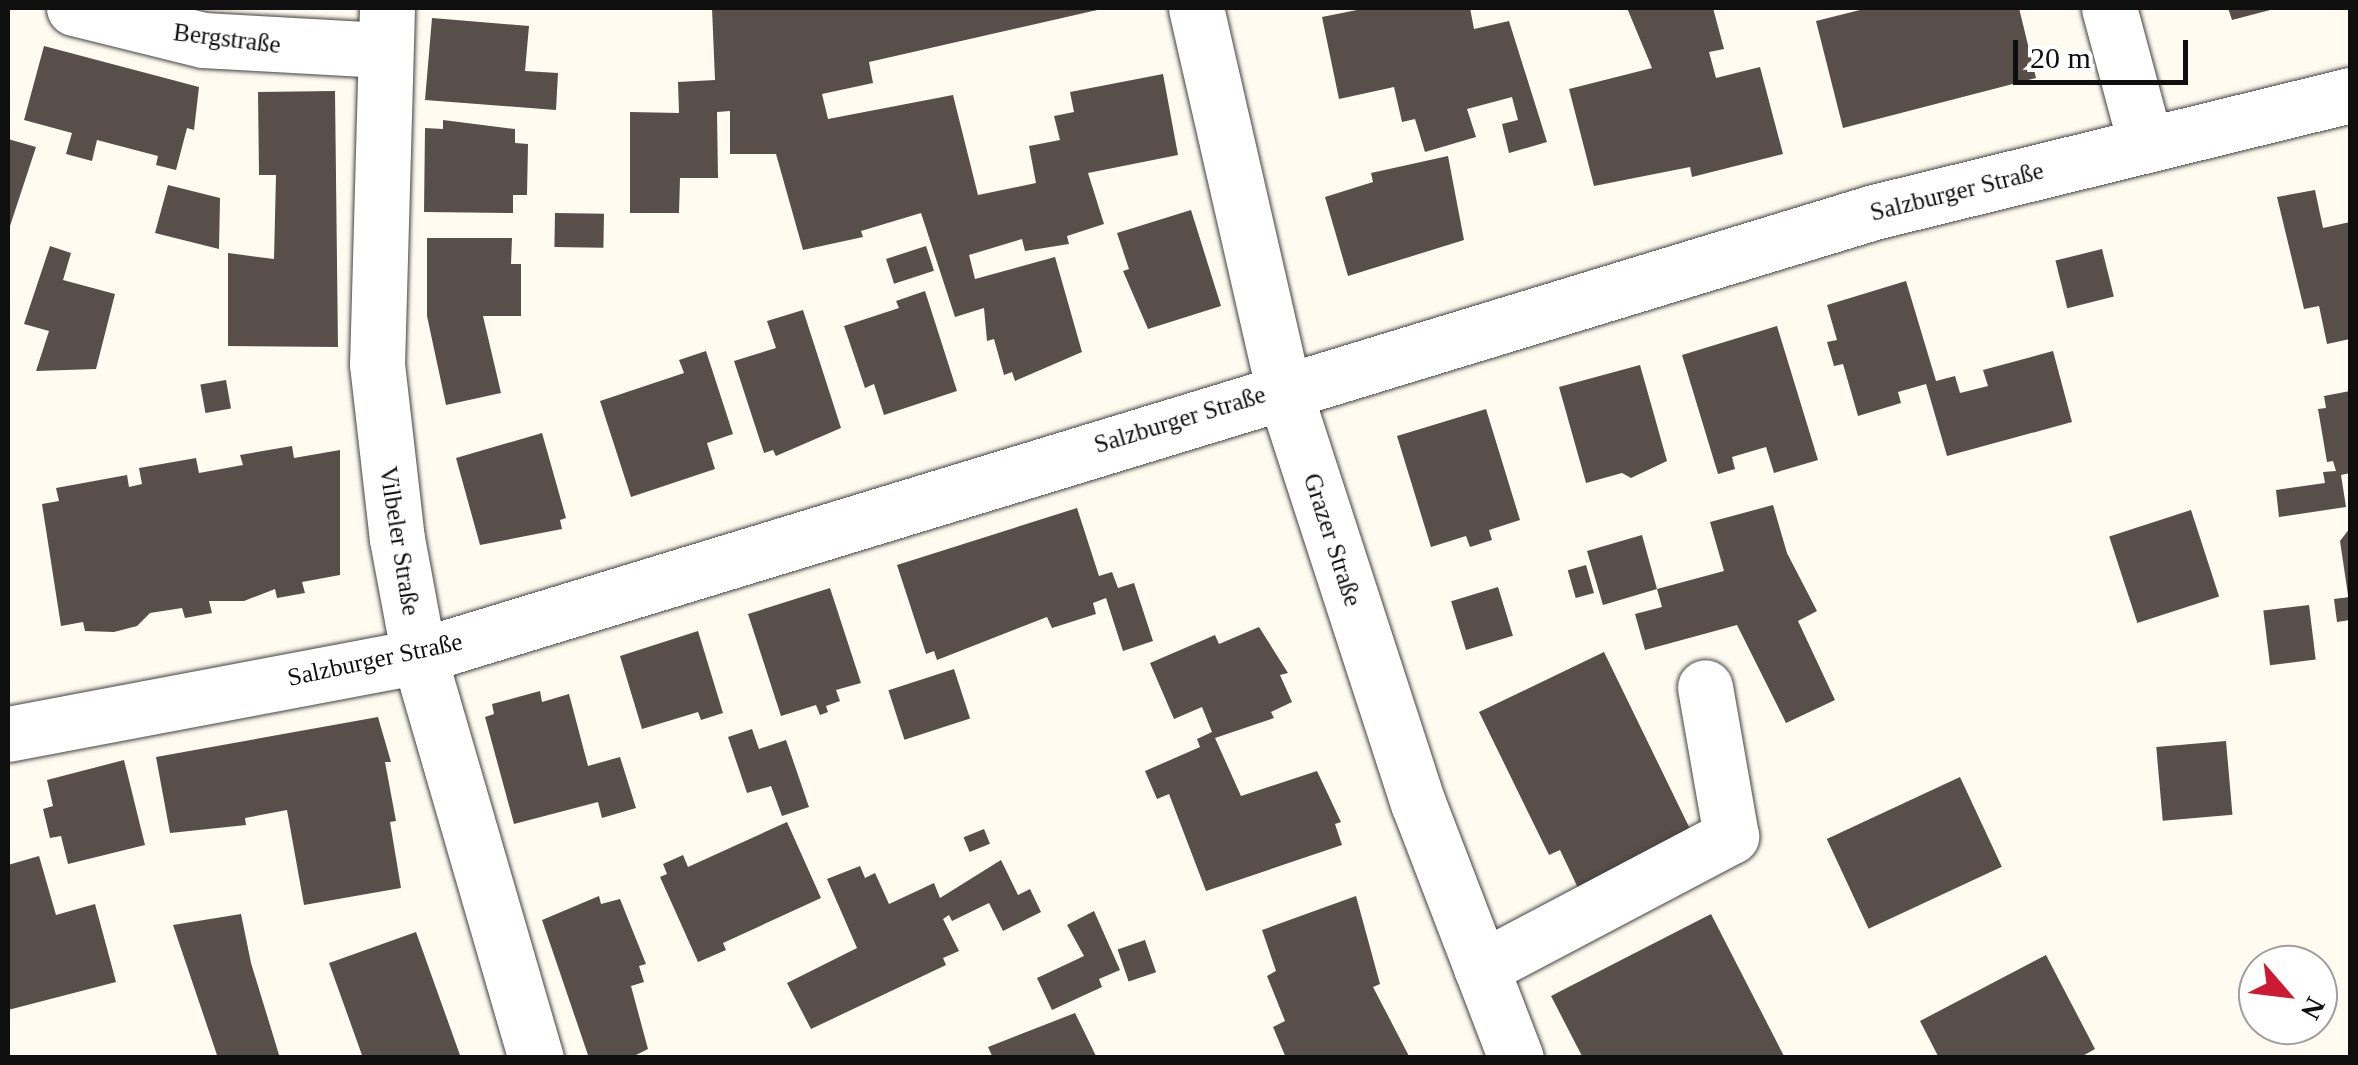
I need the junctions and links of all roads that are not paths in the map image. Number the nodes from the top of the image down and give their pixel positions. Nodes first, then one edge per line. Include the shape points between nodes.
1 (74, 8) edge
2 (1196, 8) edge
3 (2109, 8) edge
4 (385, 29) edge
5 (2350, 95) edge
6 (2146, 145) junction
7 (1283, 388) junction
8 (419, 656) junction
9 (1705, 687) dead end
10 (8, 734) edge
11 (1481, 968) junction
12 (536, 1058) edge
13 (1516, 1058) edge

1 - 4 street, Bergstraße via 203,40
2 - 7 street, Grazer Straße
3 - 6 street
4 - 8 street, Vilbeler Straße via 377,364 394,522
5 - 6 street, Salzburger Straße
6 - 7 street, Salzburger Straße via 1874,212
7 - 8 street, Salzburger Straße
7 - 11 street, Grazer Straße via 1418,803
8 - 10 street, Salzburger Straße
8 - 12 street, Vilbeler Straße
9 - 11 street via 1731,836
11 - 13 street, Grazer Straße

